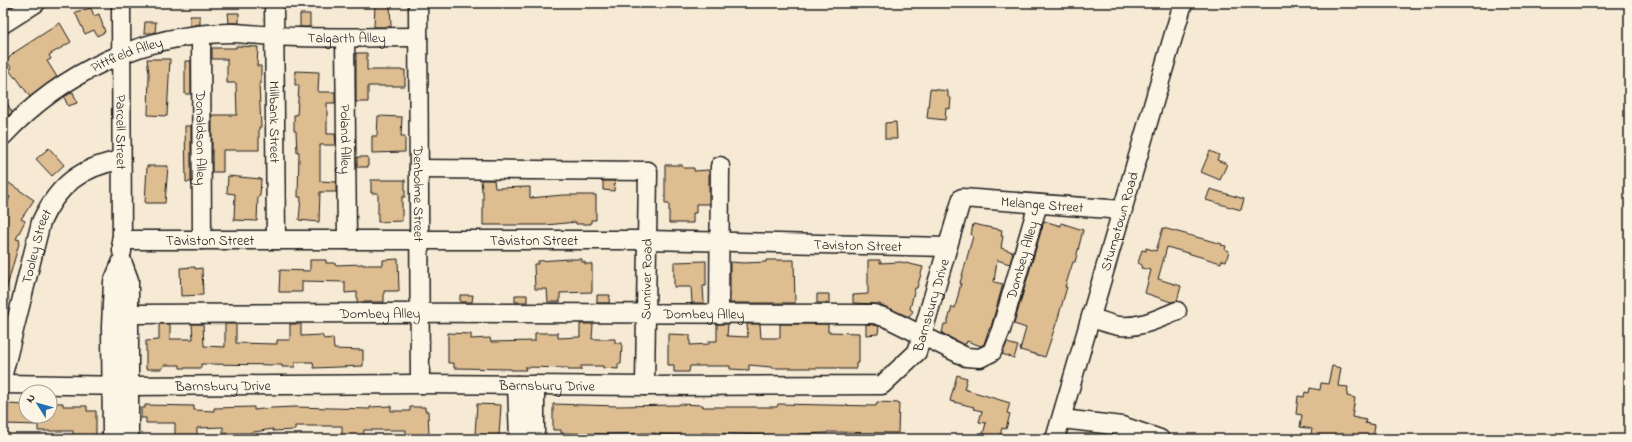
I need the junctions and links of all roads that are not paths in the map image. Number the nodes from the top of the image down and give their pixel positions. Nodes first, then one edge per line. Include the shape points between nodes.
1 (36, 3) edge
2 (121, 3) edge
3 (274, 3) edge
4 (418, 3) edge
5 (1182, 3) edge
6 (3, 24) edge
7 (201, 35) junction
8 (274, 37) junction
9 (418, 37) junction
10 (345, 38) junction
11 (121, 54) junction
12 (3, 136) edge
13 (121, 160) junction
14 (720, 166) dead end
15 (419, 170) junction
16 (962, 198) joint
17 (1038, 204) junction
18 (1123, 210) junction
19 (121, 240) junction
20 (202, 240) junction
21 (276, 240) junction
22 (347, 240) junction
23 (419, 240) junction
24 (646, 240) junction
25 (719, 242) junction
26 (947, 247) junction
27 (122, 261) junction
28 (1177, 311) dead end
29 (420, 312) junction
30 (130, 314) junction
31 (646, 314) junction
32 (719, 314) junction
33 (1092, 318) junction
34 (921, 336) junction
35 (3, 374) edge
36 (3, 384) edge
37 (420, 384) junction
38 (517, 385) junction
39 (535, 385) junction
40 (111, 386) junction
41 (130, 386) junction
42 (645, 386) junction
43 (1062, 418) junction
44 (112, 439) edge
45 (129, 439) edge
46 (519, 439) edge
47 (536, 439) edge
48 (1056, 439) edge
49 (1160, 439) edge

1 - 6 street
2 - 11 street, Parcell Street
3 - 8 street, Millbank Street
4 - 9 street, Denbolme Street
5 - 18 street, Stumptown Road
7 - 8 street, Pittfield Alley via 234,33
7 - 11 street, Pittfield Alley via 146,44
7 - 20 street, Donaldson Alley
8 - 10 street, Talgarth Alley
8 - 21 street, Millbank Street
9 - 10 street, Talgarth Alley
9 - 15 street, Denbolme Street
10 - 22 street, Poland Alley
11 - 12 street, Pittfield Alley via 54,90 16,121
11 - 13 street, Parcell Street
13 - 19 street, Parcell Street
13 - 35 street, Tooley Street via 98,165 74,177 58,193 46,211 41,222
14 - 25 street
15 - 23 street, Denbolme Street
15 - 24 street, Sunriver Road via 648,171
16 - 17 street, Melange Street
16 - 26 street, Barnsbury Drive
17 - 18 street, Melange Street
17 - 34 street, Dombey Alley via 1001,330 992,352 980,358 966,357
18 - 33 street, Stumptown Road
19 - 20 street, Taviston Street
19 - 27 street, Parcell Street
20 - 21 street, Taviston Street
21 - 22 street, Taviston Street
22 - 23 street, Taviston Street
23 - 24 street, Taviston Street
23 - 29 street, Denbolme Street
24 - 25 street, Taviston Street
24 - 31 street, Sunriver Road
25 - 26 street, Taviston Street
25 - 32 street
26 - 34 street, Barnsbury Drive
27 - 30 street, Parcell Street via 129,280
27 - 40 street, Parcell Street via 114,282
28 - 33 street via 1142,325 1118,326
29 - 30 street, Dombey Alley
29 - 31 street, Dombey Alley
29 - 37 street, Denbolme Street
30 - 41 street, Parcell Street
31 - 32 street, Dombey Alley
31 - 42 street, Sunriver Road
32 - 34 street, Dombey Alley via 874,314
33 - 43 street, Stumptown Road
34 - 42 street, Barnsbury Drive via 917,352 882,385
36 - 40 street, Barnsbury Drive
37 - 38 street, Barnsbury Drive
37 - 41 street, Barnsbury Drive
38 - 39 street, Barnsbury Drive
38 - 46 street
39 - 42 street, Barnsbury Drive
39 - 47 street
40 - 41 street, Barnsbury Drive
40 - 44 street, Parcell Street
41 - 45 street, Parcell Street
43 - 48 street, Stumptown Road
43 - 49 street via 1122,426

